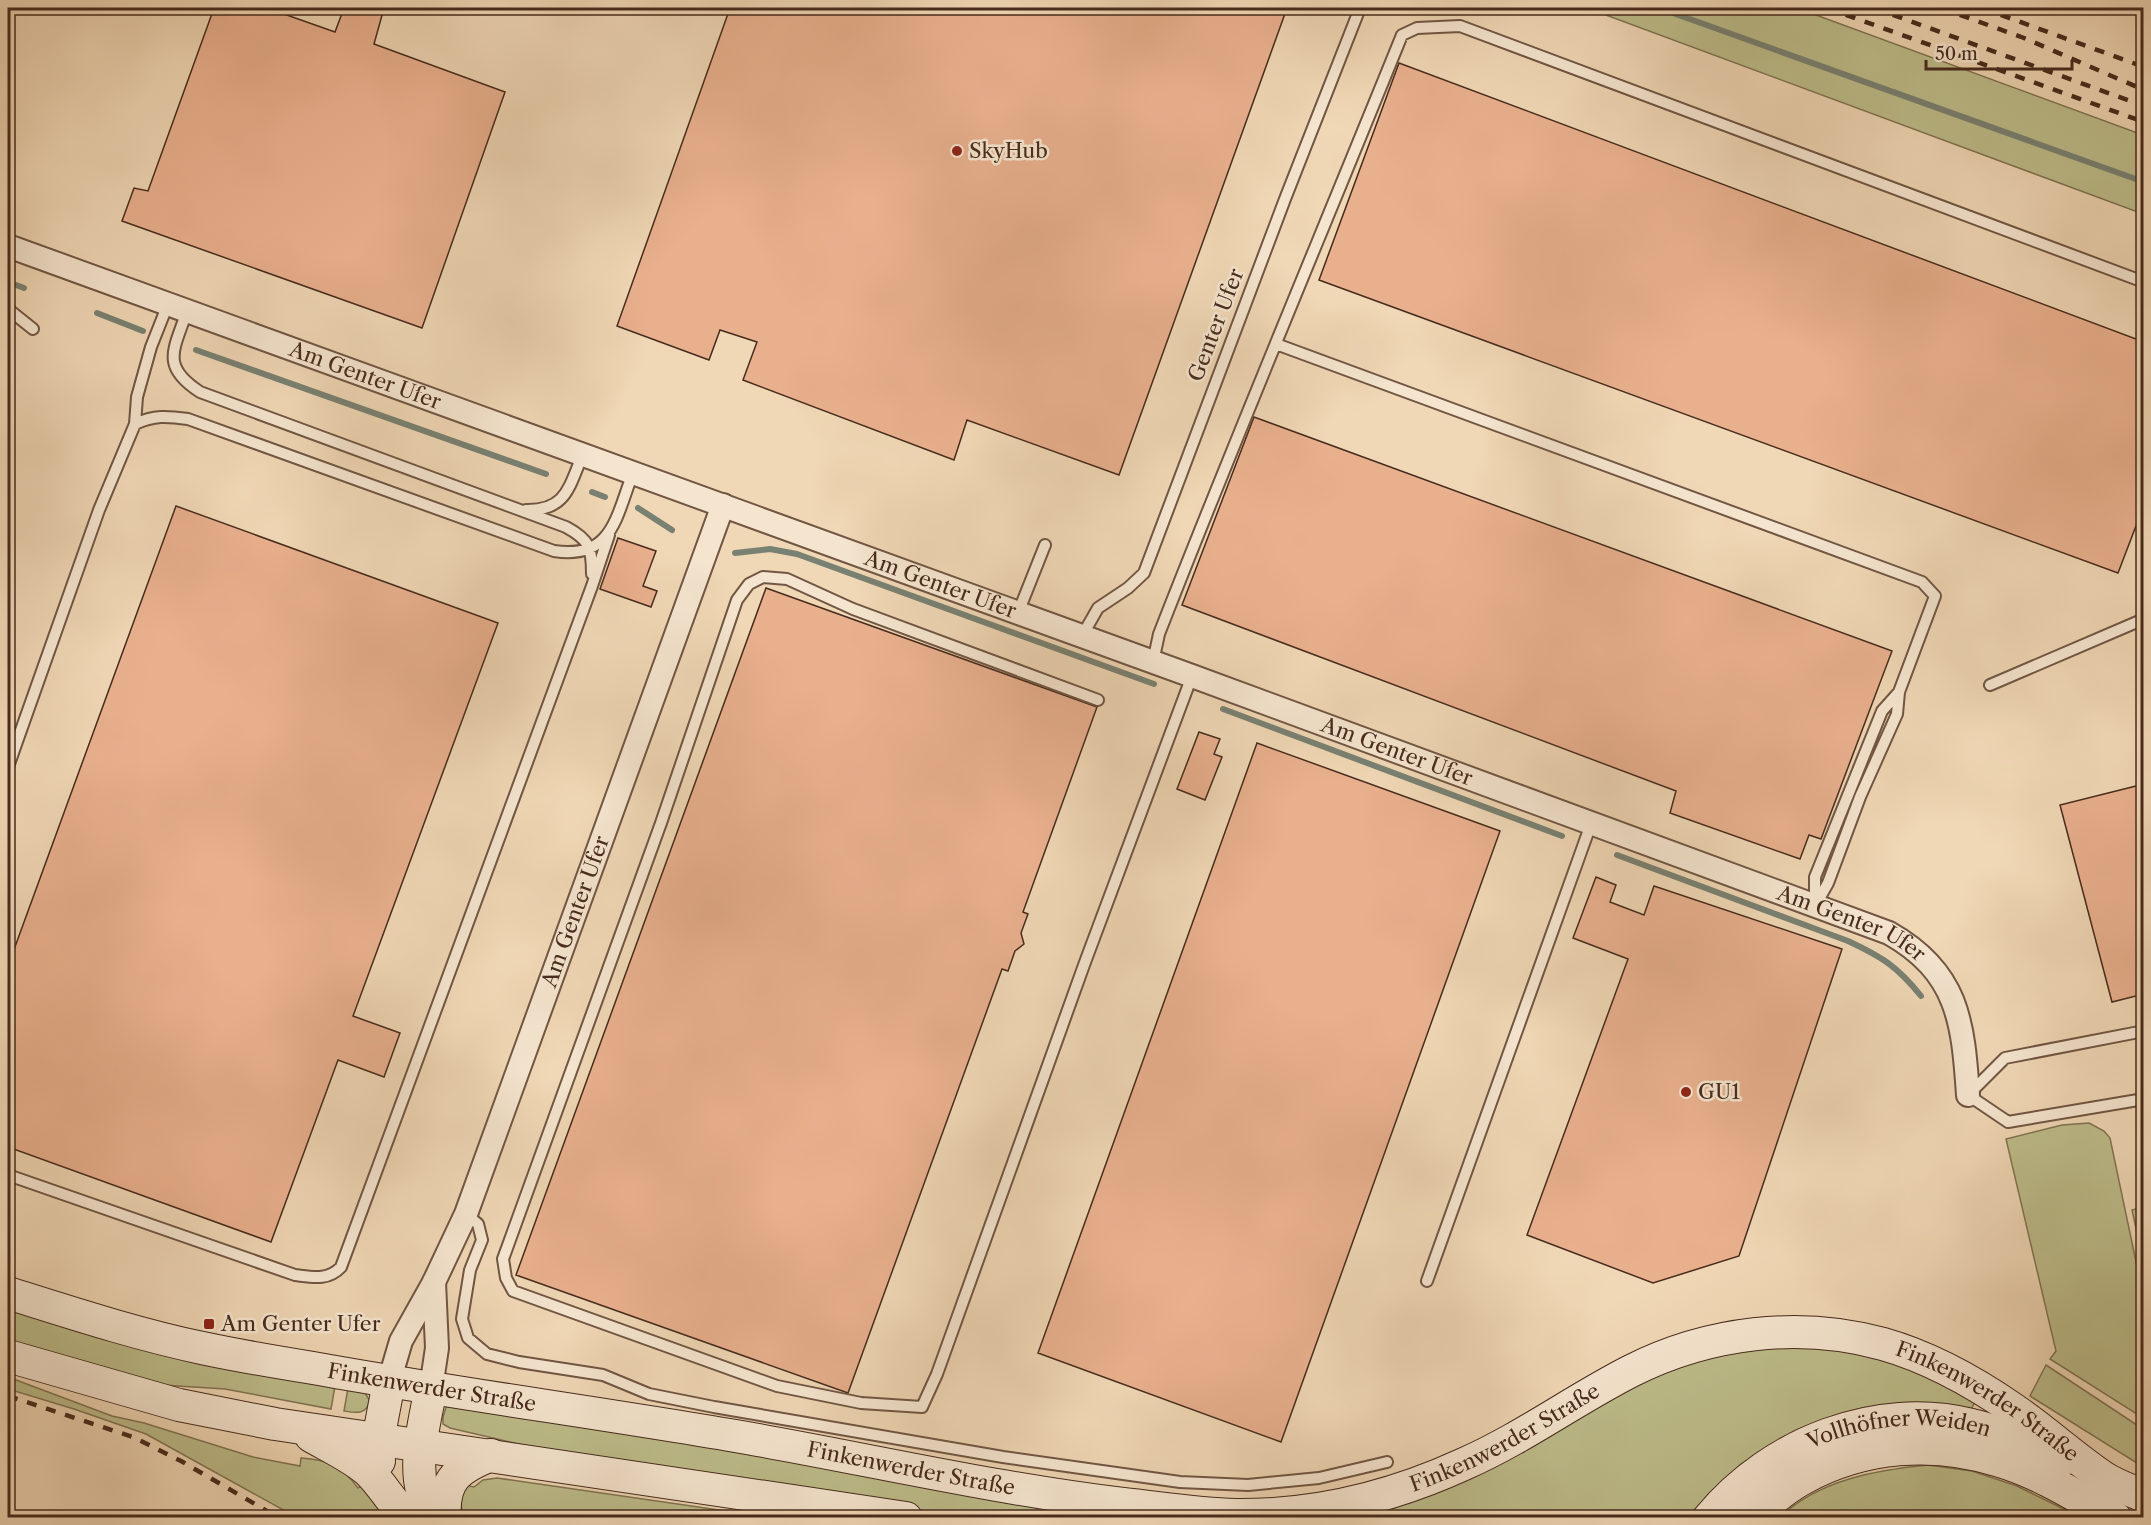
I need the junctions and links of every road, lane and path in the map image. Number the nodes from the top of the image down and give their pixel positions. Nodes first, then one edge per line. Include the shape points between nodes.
1 (1360, 8) edge
2 (8, 246) edge
3 (2144, 282) edge
4 (177, 307) junction
5 (8, 309) edge
6 (33, 329) dead end
7 (1276, 344) junction
8 (135, 424) junction
9 (583, 454) junction
10 (633, 473) junction
11 (723, 505) junction
12 (517, 510) junction
13 (609, 535) junction
14 (1045, 545) dead end
15 (591, 549) junction
16 (592, 586) junction
17 (1018, 613) junction
18 (2144, 619) edge
19 (1082, 636) junction
20 (1153, 662) junction
21 (1192, 676) junction
22 (1990, 685) dead end
23 (1098, 700) dead end
24 (8, 767) edge
25 (1591, 824) junction
26 (1815, 906) junction
27 (2144, 1031) edge
28 (1968, 1095) junction
29 (2144, 1099) edge
30 (8, 1175) edge
31 (466, 1214) junction
32 (1426, 1281) dead end
33 (434, 1282) junction
34 (8, 1293) edge
35 (8, 1356) edge
36 (389, 1382) junction
37 (431, 1388) junction
38 (297, 1428) junction
39 (378, 1440) junction
40 (420, 1446) junction
41 (491, 1455) junction
42 (1387, 1462) dead end
43 (2107, 1480) junction
44 (382, 1487) junction
45 (2144, 1496) edge
46 (408, 1518) edge
47 (433, 1518) edge
48 (445, 1518) edge
49 (906, 1518) edge
50 (1709, 1518) edge
51 (1751, 1518) edge
52 (2115, 1518) edge

1 - 19 lane, Genter Ufer via 1144,573 1098,608
2 - 4 street, Am Genter Ufer
3 - 7 lane via 1460,26 1436,26 1402,35
4 - 8 lane via 151,347 136,397
4 - 9 street, Am Genter Ufer
4 - 12 lane via 176,369 183,381 200,393
5 - 6 lane
7 - 20 lane via 1159,634
7 - 26 lane via 1922,582 1935,596 1899,692 1882,711 1815,877
8 - 15 lane via 165,415 188,419 554,551
8 - 24 lane via 99,510
9 - 10 street, Am Genter Ufer
9 - 12 lane via 564,498 541,510
10 - 11 street, Am Genter Ufer
10 - 13 lane
11 - 17 street, Am Genter Ufer
11 - 31 street, Am Genter Ufer
12 - 15 lane via 566,527
13 - 15 lane
13 - 16 lane
14 - 17 lane
15 - 16 lane
16 - 30 lane via 341,1267 335,1274 319,1278 295,1275
17 - 19 street, Am Genter Ufer
18 - 22 lane
19 - 20 street, Am Genter Ufer
20 - 21 street, Am Genter Ufer
21 - 23 lane via 922,1407 861,1402 777,1386 513,1291 502,1259 661,823 737,600 749,584 763,577 787,579 853,609
21 - 25 street, Am Genter Ufer
25 - 26 street, Am Genter Ufer
25 - 32 lane
26 - 28 street, Am Genter Ufer via 1889,933 1920,953 1933,967 1952,997 1965,1053
27 - 28 lane via 2005,1058
28 - 29 lane via 2008,1122
31 - 33 street, Am Genter Ufer
31 - 42 lane via 478,1224 482,1240 470,1270 462,1318 468,1338 487,1354 603,1375 649,1394 714,1407 1003,1457 1180,1482 1248,1485 1319,1478
33 - 36 street, Am Genter Ufer via 401,1341
33 - 37 street, Am Genter Ufer via 438,1348
34 - 36 main road, Finkenwerder Straße via 204,1349
35 - 38 main road via 179,1405
36 - 37 main road, Finkenwerder Straße
36 - 39 main road
37 - 40 main road
37 - 43 main road, Finkenwerder Straße via 747,1438 1053,1495 1195,1512 1276,1514 1378,1497 1422,1482 1505,1444 1668,1354 1739,1336 1807,1333 1884,1344 1953,1372 2014,1409
38 - 39 main road
38 - 44 main road via 350,1458
39 - 40 main road
39 - 44 main road
40 - 41 main road
40 - 47 main road via 421,1492
41 - 48 main road via 457,1473 446,1493
41 - 49 main road
43 - 45 main road, Finkenwerder Straße
43 - 50 main road, Vollhöfner Weiden via 1973,1425 1899,1419 1851,1427 1792,1450 1746,1480
44 - 46 main road
51 - 52 main road, Vollhöfner Weiden via 1787,1488 1832,1465 1857,1456 1913,1448 1944,1448 2002,1461

